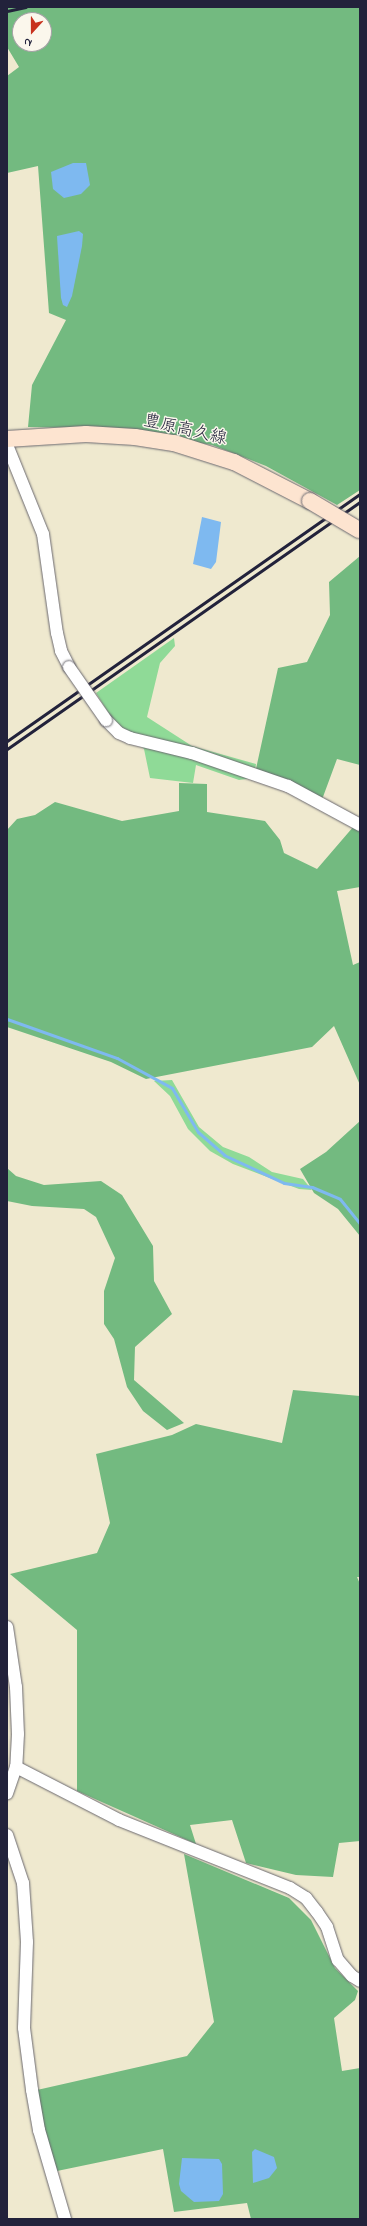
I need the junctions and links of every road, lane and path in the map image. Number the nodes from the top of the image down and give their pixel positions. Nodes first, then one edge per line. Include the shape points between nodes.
1 (7, 439) edge
2 (7, 445) edge
3 (359, 531) edge
4 (360, 825) edge
5 (7, 1627) edge
6 (16, 1767) junction
7 (7, 1793) edge
8 (7, 1835) edge
9 (360, 1981) edge
10 (65, 2219) edge

1 - 3 main road, 豊原高久線, bridge via 86,434 135,437 174,443 234,462 310,500
2 - 4 street, bridge via 42,534 61,651 69,667 106,720 119,733 130,738 192,753 288,786
5 - 6 street via 16,1687
6 - 7 street
6 - 9 street via 119,1820 290,1888 306,1898 318,1912 327,1927 338,1960
8 - 10 street via 23,1883 27,1942 24,2028 32,2090 39,2130

